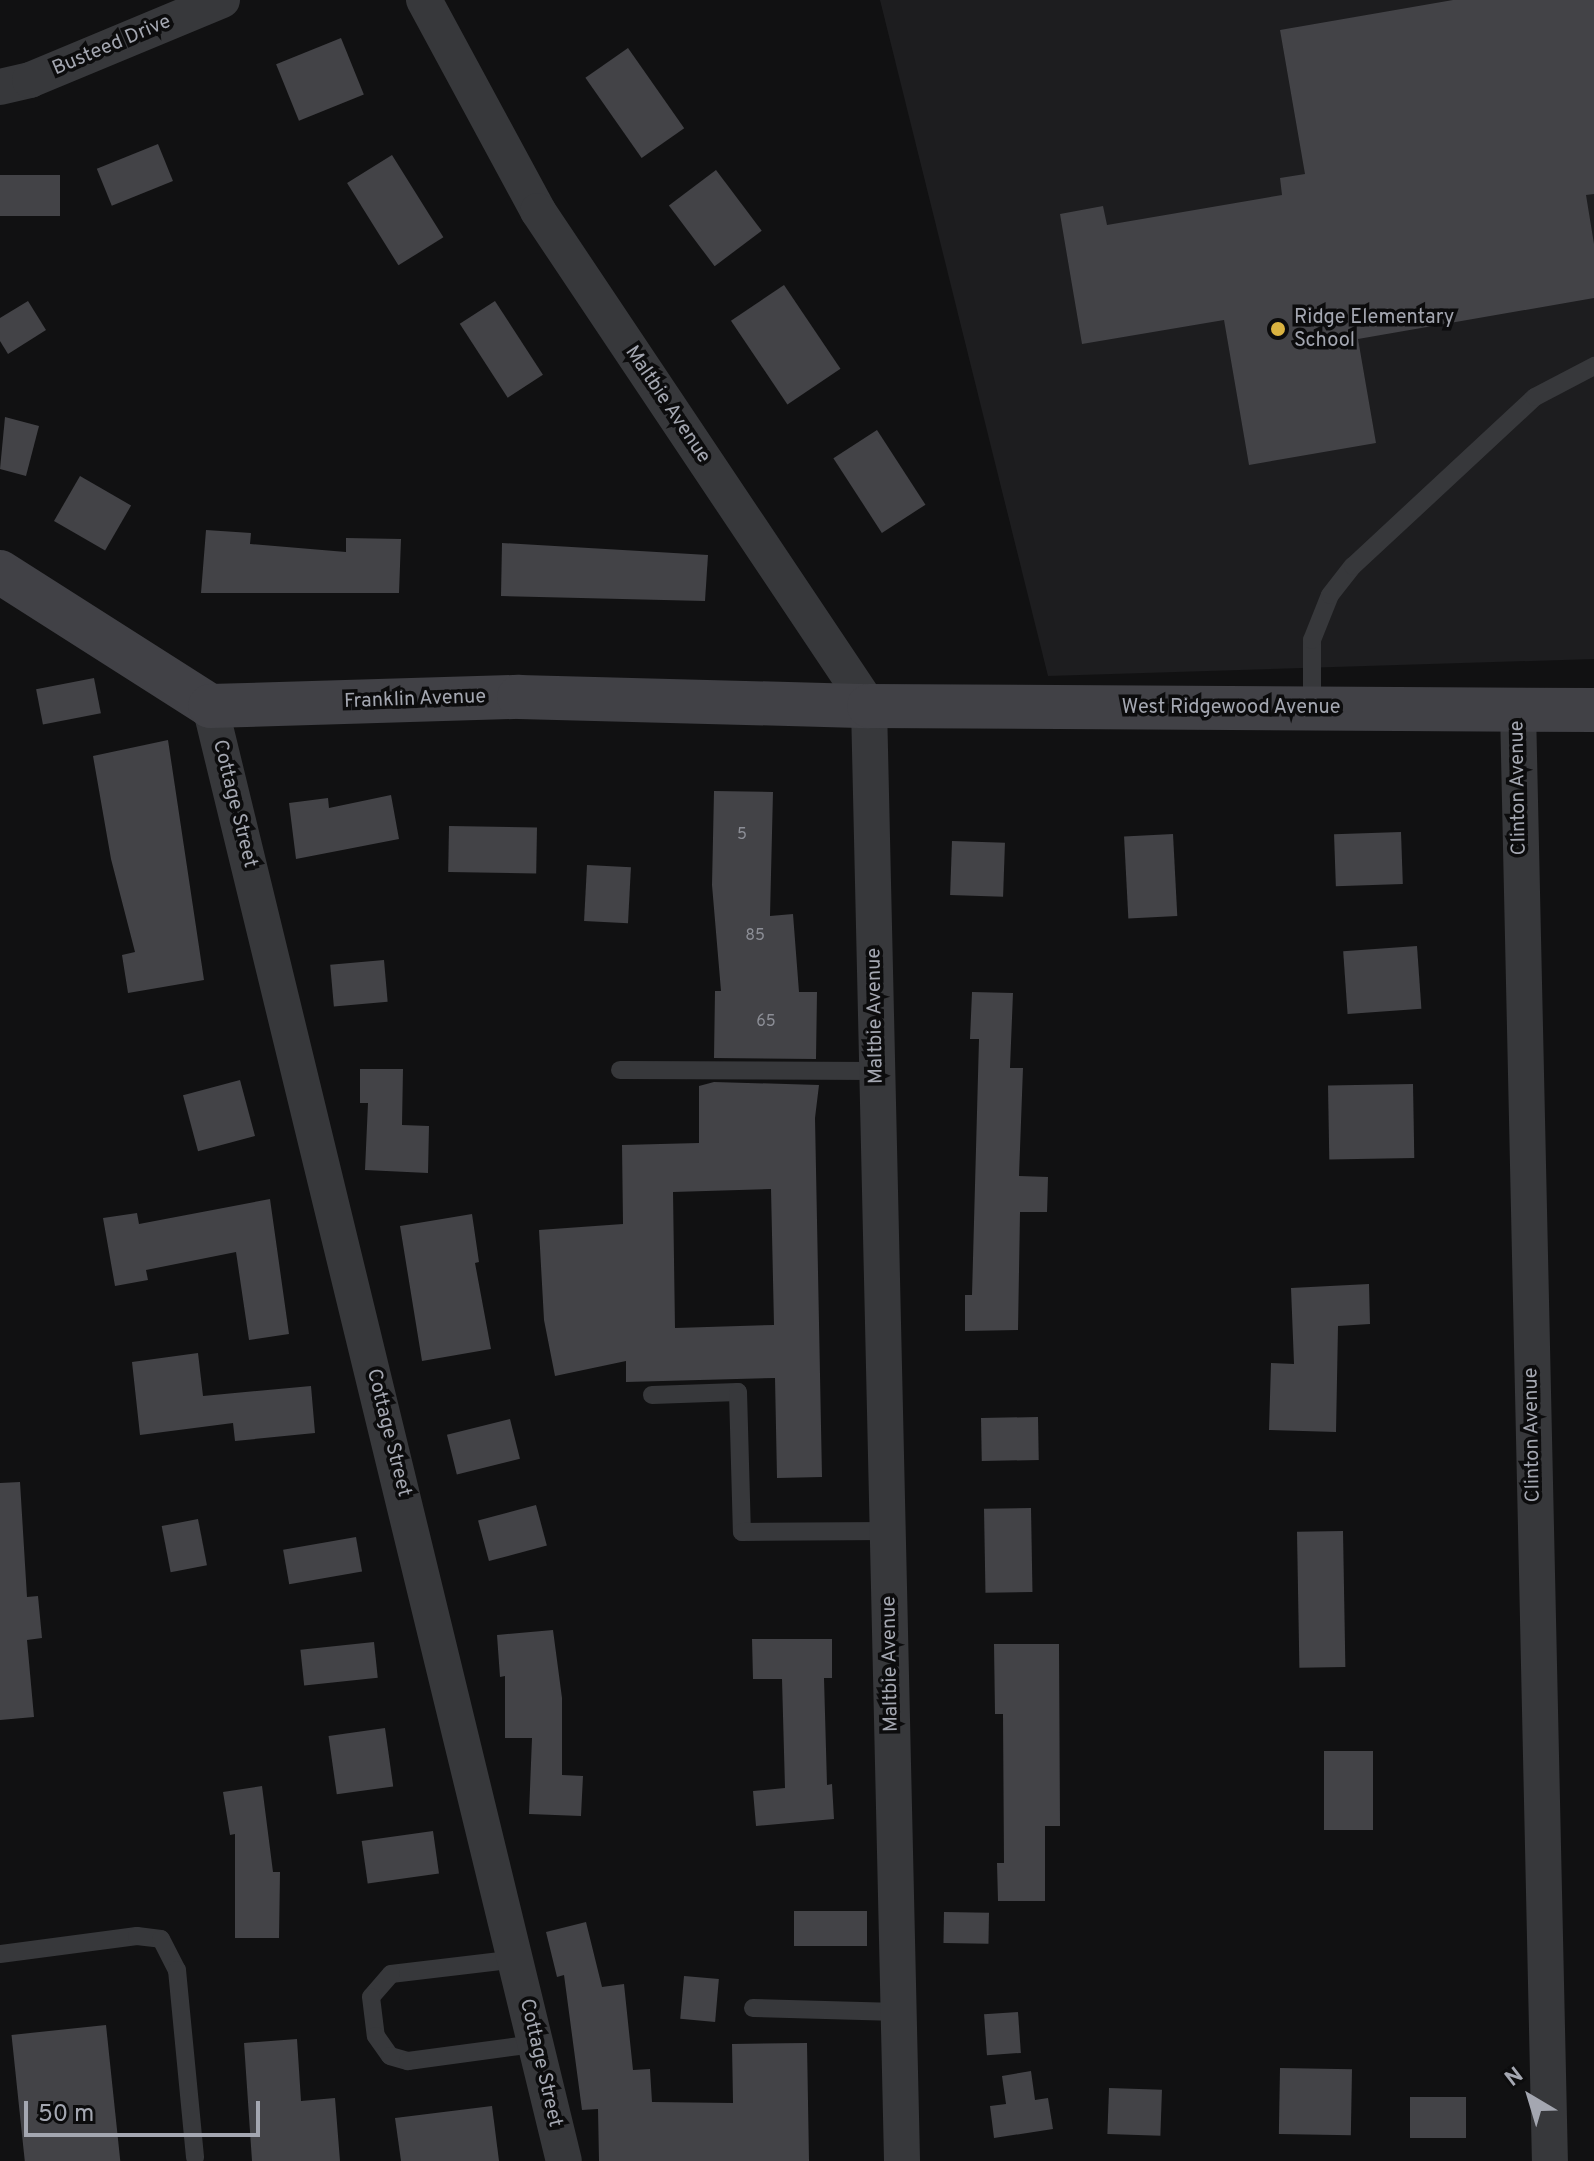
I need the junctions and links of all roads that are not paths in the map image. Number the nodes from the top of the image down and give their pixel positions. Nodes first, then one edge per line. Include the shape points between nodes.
1 (222, 0) edge
2 (424, 0) edge
3 (0, 87) edge
4 (1594, 366) edge
5 (0, 572) edge
6 (210, 706) junction
7 (869, 706) junction
8 (1312, 709) junction
9 (1518, 710) junction
10 (1594, 710) edge
11 (620, 1070) dead end
12 (877, 1071) junction
13 (652, 1395) dead end
14 (888, 1531) junction
15 (0, 1954) edge
16 (517, 1959) junction
17 (753, 2008) dead end
18 (898, 2012) junction
19 (534, 2044) junction
20 (195, 2160) edge
21 (564, 2161) edge
22 (902, 2161) edge
23 (1550, 2161) edge

1 - 3 street, Busteed Drive via 30,80
2 - 7 street, Maltbie Avenue via 538,211
4 - 8 lane via 1535,397 1353,566 1330,595 1315,628
5 - 6 street
6 - 7 street, Franklin Avenue via 519,697
6 - 16 street, Cottage Street
7 - 8 street, West Ridgewood Avenue
7 - 12 street, Maltbie Avenue
8 - 9 street, West Ridgewood Avenue
9 - 10 street, West Ridgewood Avenue
9 - 23 street, Clinton Avenue
11 - 12 lane
12 - 14 street, Maltbie Avenue
13 - 14 lane via 738,1392 742,1532
14 - 18 street, Maltbie Avenue
15 - 20 lane via 137,1936 161,1939 177,1970
16 - 19 street, Cottage Street
16 - 19 lane via 391,1974 371,1997 376,2036 381,2049 408,2061
17 - 18 lane
18 - 22 street, Maltbie Avenue
19 - 21 street, Cottage Street

